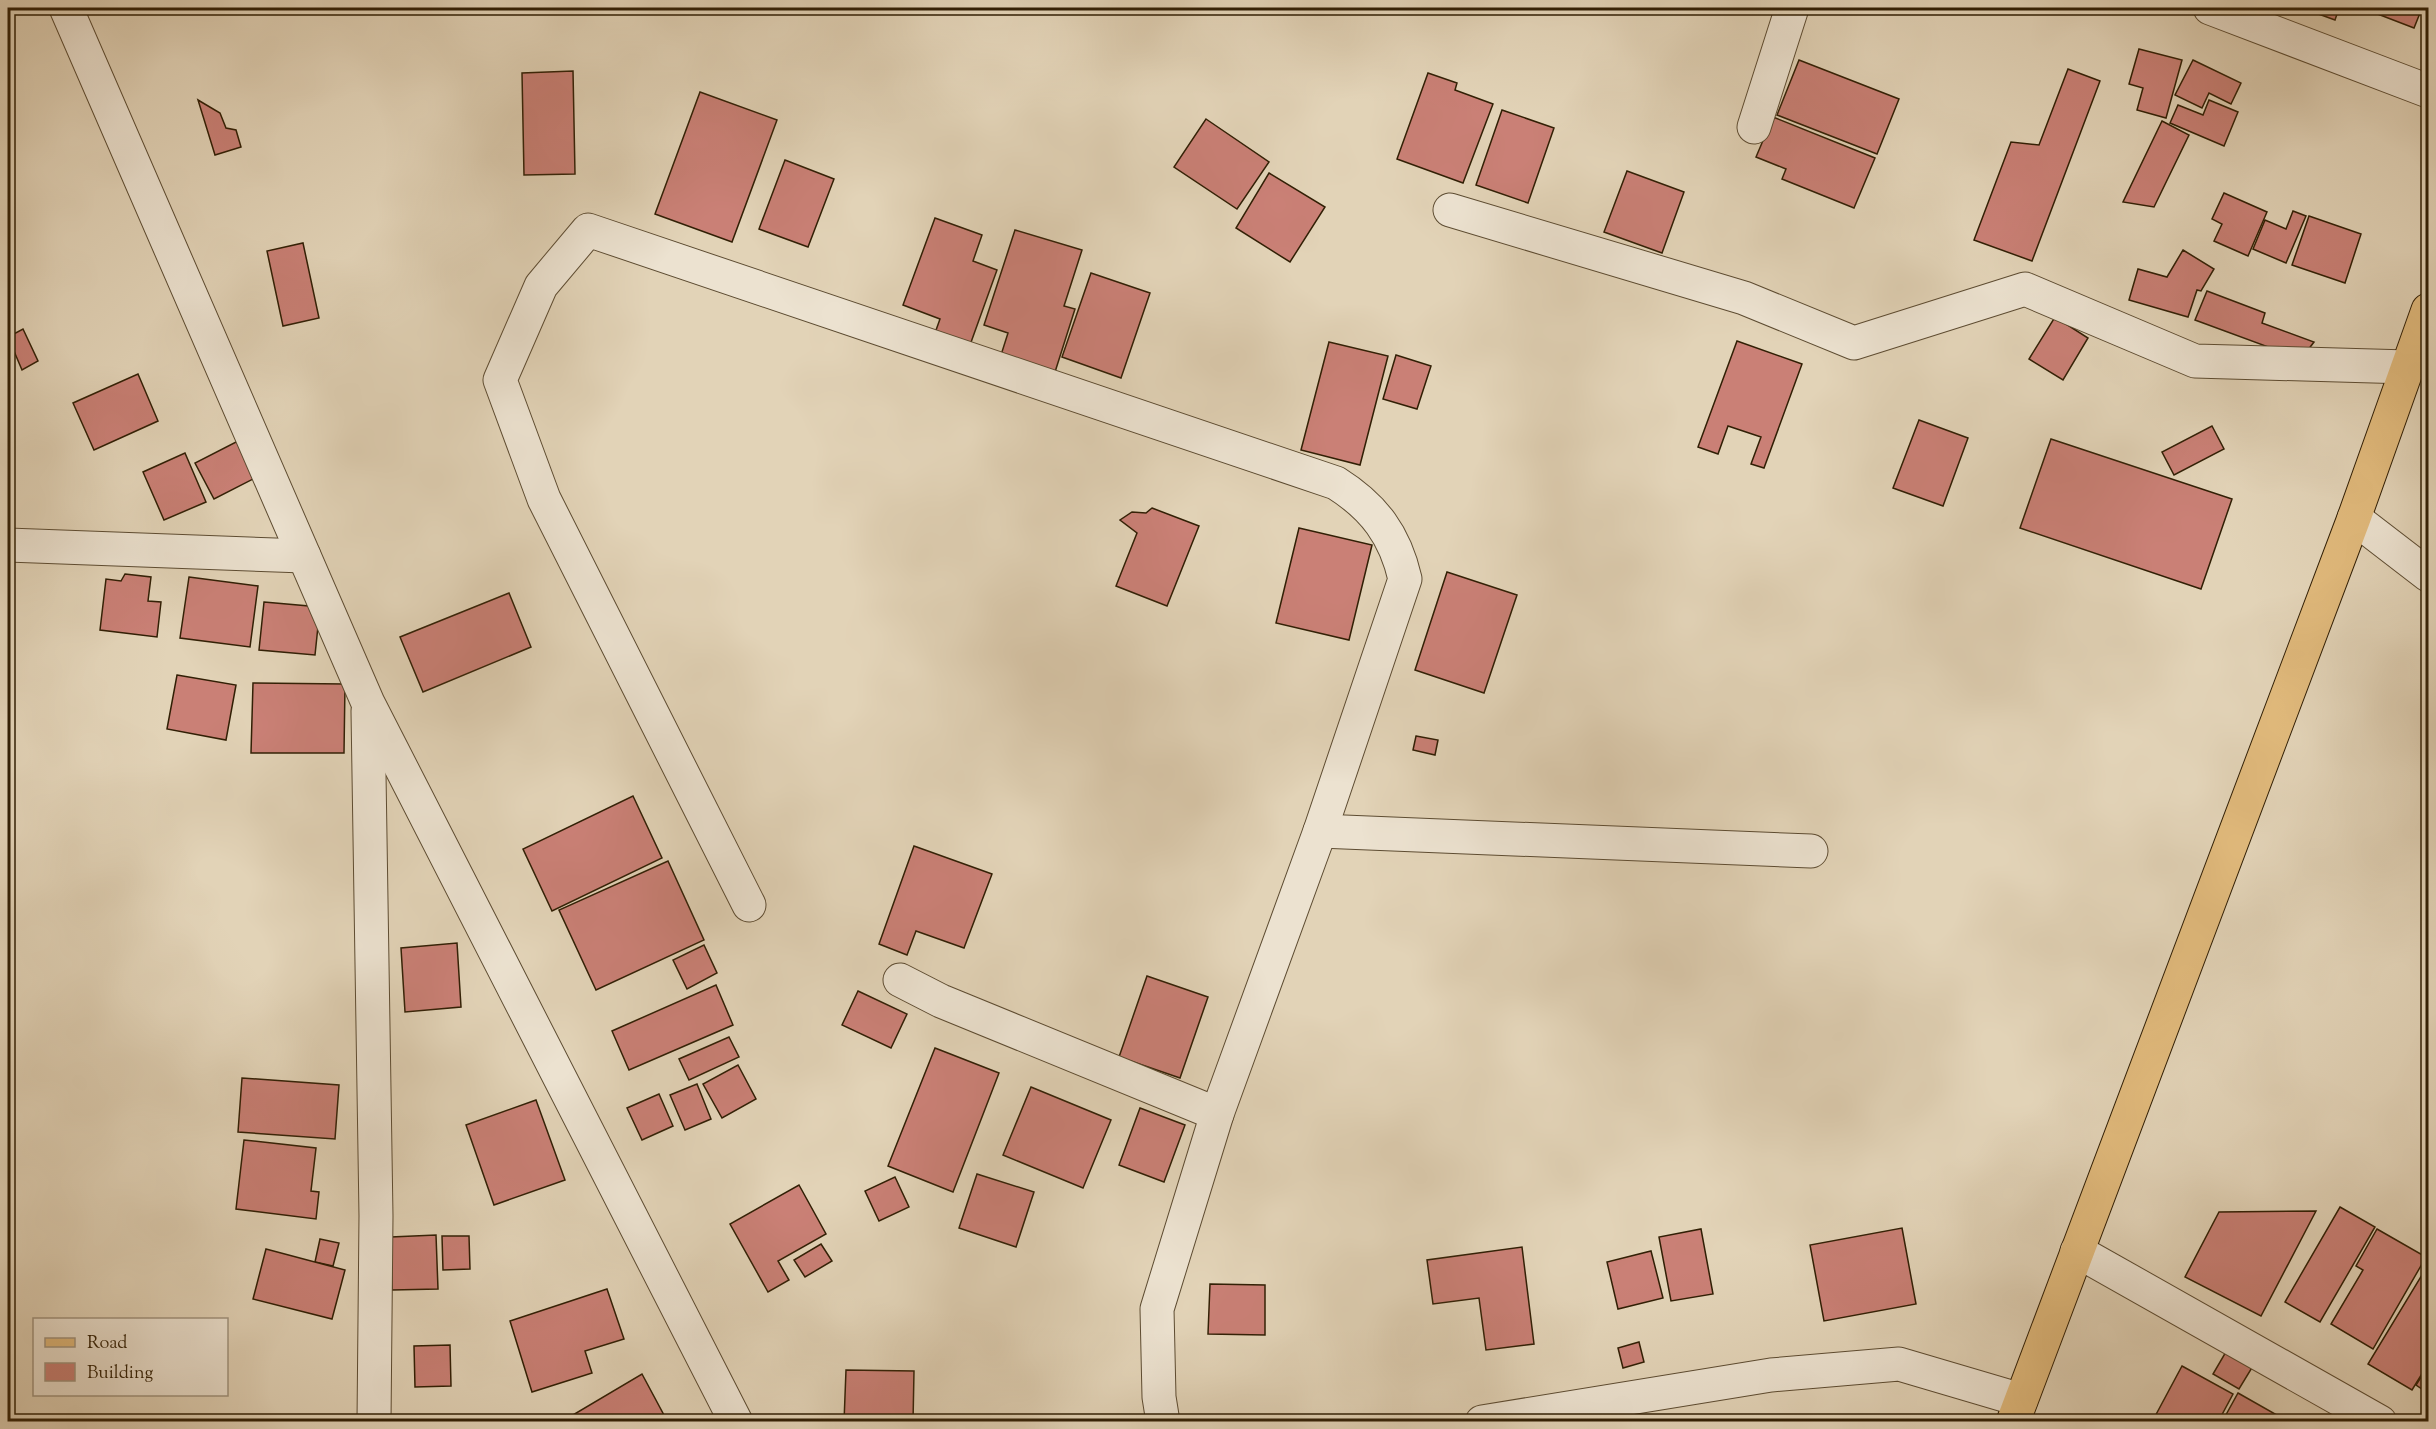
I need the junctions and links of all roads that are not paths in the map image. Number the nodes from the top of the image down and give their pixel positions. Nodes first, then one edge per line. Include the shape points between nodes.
1 (66, 8) edge
2 (1792, 8) edge
3 (2210, 8) edge
4 (2428, 91) edge
5 (1754, 127) dead end
6 (1450, 210) dead end
7 (2428, 310) edge
8 (2408, 367) junction
9 (2354, 518) junction
10 (8, 544) edge
11 (304, 556) junction
12 (2428, 575) edge
13 (368, 703) junction
14 (1320, 831) junction
15 (1811, 851) dead end
16 (750, 905) dead end
17 (900, 980) dead end
18 (1217, 1114) junction
19 (2077, 1251) junction
20 (1600, 1411) edge
21 (2017, 1411) edge
22 (375, 1422) edge
23 (736, 1422) edge
24 (1163, 1422) edge
25 (1482, 1422) edge
26 (2380, 1422) edge

1 - 11 street
2 - 5 street
3 - 4 street
6 - 8 street via 1744,298 1854,344 2025,289 2195,361
7 - 8 main road
8 - 9 main road
9 - 12 street
9 - 19 main road
10 - 11 street
11 - 13 street
13 - 22 street via 376,1216
13 - 23 street
14 - 15 street
14 - 16 street via 1405,579 1390,533 1357,496 1335,483 588,230 541,286 500,380 544,499
14 - 18 street
17 - 18 street via 941,1001
18 - 24 street via 1157,1309
19 - 21 main road
19 - 26 street
20 - 21 street via 1771,1375 1899,1365
20 - 25 street

